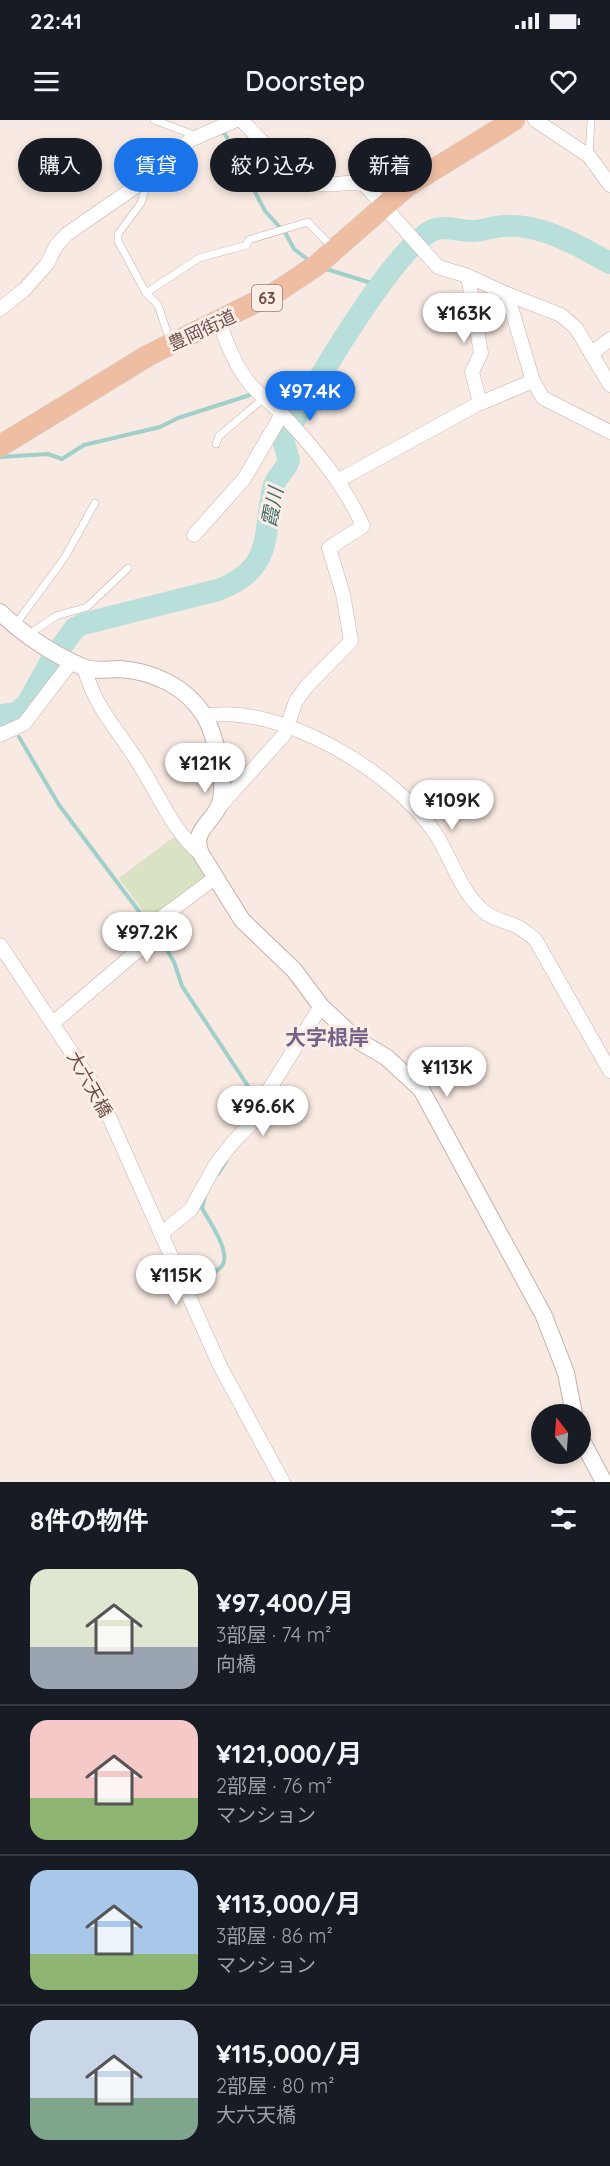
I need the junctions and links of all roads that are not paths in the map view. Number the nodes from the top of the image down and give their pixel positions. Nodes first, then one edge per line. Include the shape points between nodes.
1 (154, 120) edge
2 (236, 120) edge
3 (514, 120) edge
4 (535, 120) edge
5 (591, 120) edge
6 (197, 137) joint
7 (589, 156) junction
8 (610, 185) edge
9 (128, 192) edge
10 (144, 192) edge
11 (382, 207) junction
12 (335, 249) junction
13 (468, 276) junction
14 (146, 293) junction
15 (507, 294) junction
16 (0, 309) edge
17 (219, 322) junction
18 (610, 339) edge
19 (171, 344) junction
20 (591, 354) junction
21 (533, 381) junction
22 (610, 385) edge
23 (264, 398) junction
24 (480, 403) junction
25 (283, 416) junction
26 (610, 432) edge
27 (216, 444) dead end
28 (0, 446) edge
29 (339, 480) junction
30 (95, 503) dead end
31 (194, 535) dead end
32 (128, 568) dead end
33 (0, 612) edge
34 (14, 626) junction
35 (32, 638) junction
36 (75, 662) junction
37 (204, 716) junction
38 (287, 727) junction
39 (0, 735) edge
40 (220, 806) junction
41 (201, 854) junction
42 (216, 878) junction
43 (0, 945) edge
44 (321, 1006) junction
45 (53, 1023) junction
46 (610, 1071) edge
47 (161, 1234) junction
48 (572, 1404) edge
49 (591, 1458) edge
50 (283, 1482) edge
51 (604, 1482) edge

1 - 6 lane
2 - 6 street
2 - 11 street via 296,173 321,184 358,182
3 - 11 main road, 豊岡街道 / 63 via 424,174
4 - 7 street
5 - 7 lane
7 - 8 street
9 - 16 street via 68,234 33,281
10 - 14 lane via 141,203 118,234 118,241
11 - 12 main road, 豊岡街道 / 63
11 - 13 street via 438,267
12 - 14 lane via 308,222 199,258
12 - 17 main road, 豊岡街道 / 63 via 278,291
13 - 15 street
13 - 24 street via 482,353 472,372
14 - 19 lane via 158,304
15 - 20 street via 568,321 581,334
15 - 21 street
17 - 19 main road, 豊岡街道 / 63
17 - 23 street via 232,355 248,382
18 - 20 street
19 - 28 main road, 豊岡街道 / 63
20 - 22 street
21 - 24 street
21 - 26 street via 550,403
23 - 25 street
23 - 27 lane via 219,436
24 - 29 street
25 - 29 street
25 - 31 street via 244,479
29 - 38 street via 363,526 329,548 343,594 351,641 307,686 296,701
30 - 34 lane via 65,557
32 - 35 lane via 87,607 56,616
33 - 34 street
34 - 35 street
35 - 36 street
36 - 37 street via 153,674 176,687
36 - 39 street via 24,724
36 - 41 street via 97,705 140,764 186,842
37 - 38 street via 237,713
37 - 40 street via 223,773
38 - 40 street
38 - 46 street via 371,768 426,821 481,909 535,939
40 - 41 street via 200,834 197,845
41 - 42 street
42 - 44 street via 242,920 294,970
42 - 45 street via 157,921 148,942
43 - 45 street, 大六天橋
44 - 47 street via 267,1093 266,1109 216,1164 191,1209
44 - 48 street via 357,1040 386,1058 421,1089 544,1316 566,1373
45 - 47 street, 大六天橋 via 98,1092
47 - 50 street, 大六天橋 via 220,1366
49 - 51 street

